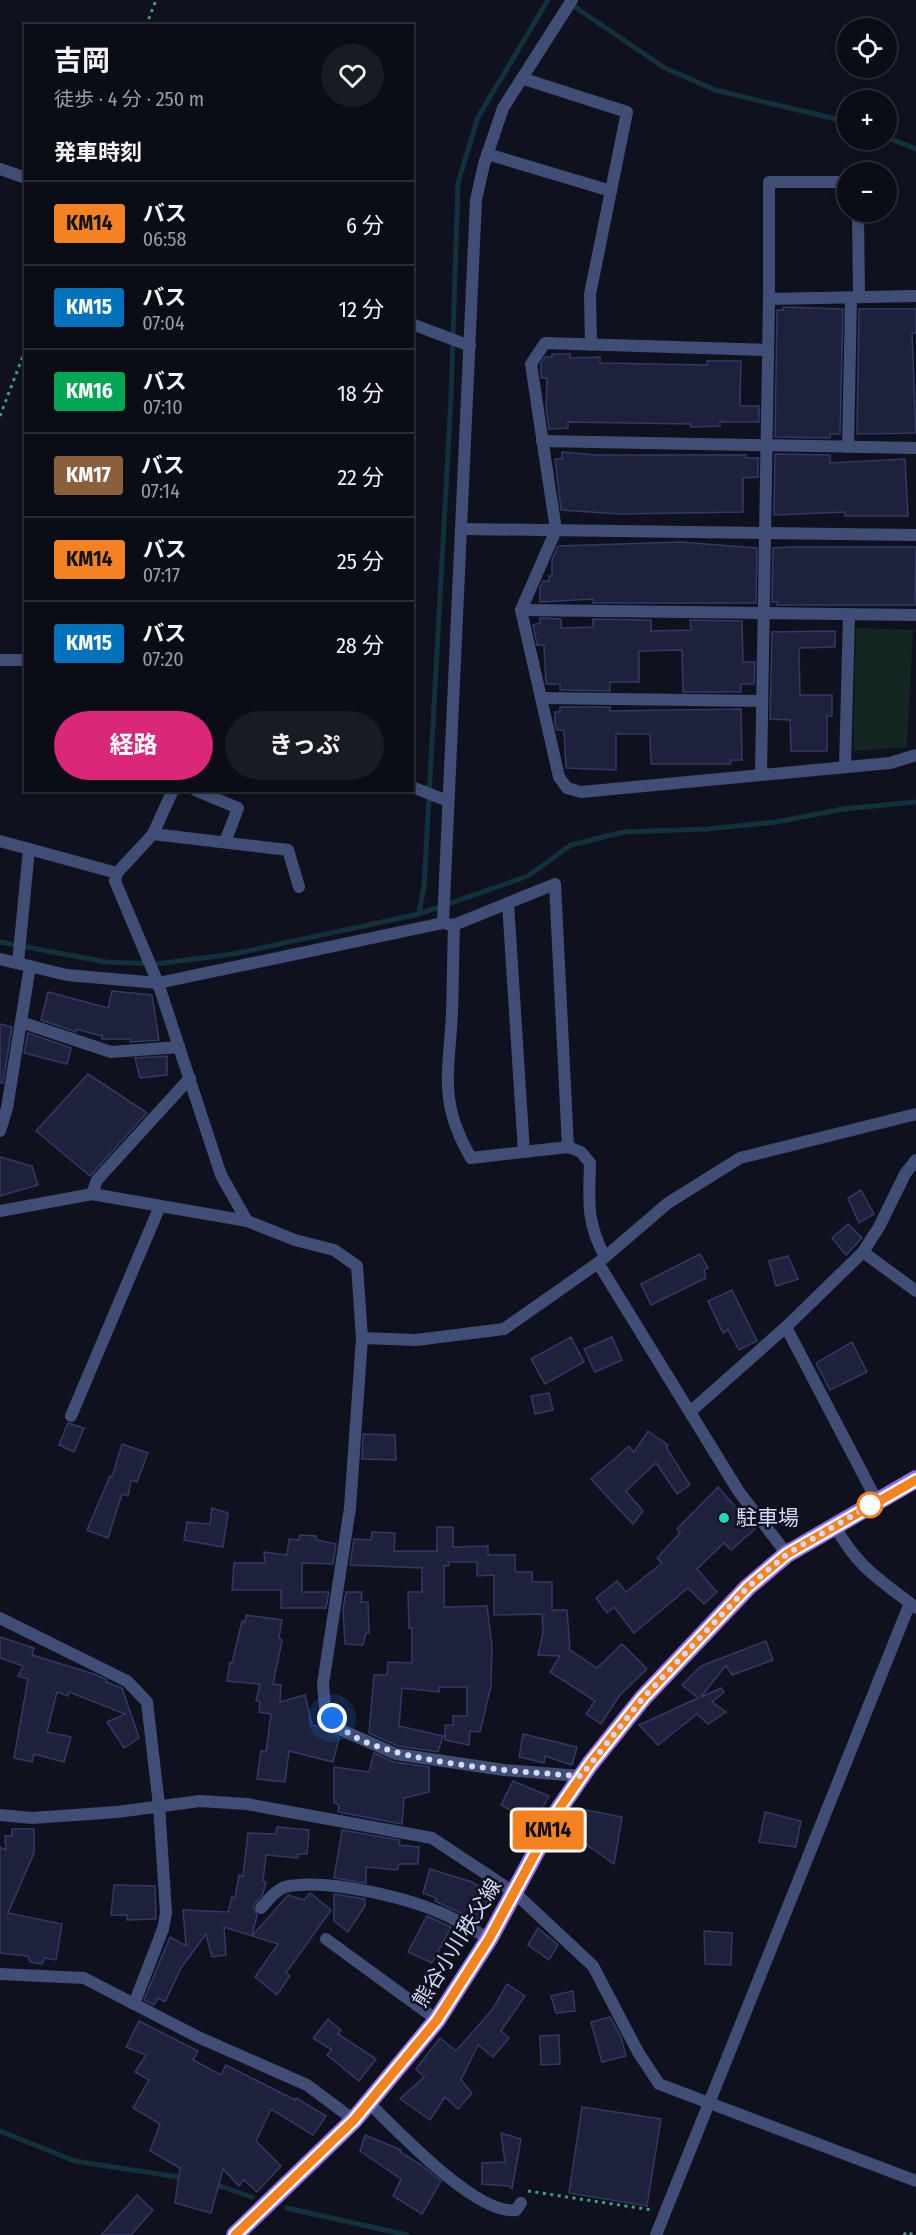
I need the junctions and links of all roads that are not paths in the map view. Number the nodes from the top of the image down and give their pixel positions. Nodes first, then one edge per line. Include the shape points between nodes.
1 (572, 0) edge
2 (524, 79) junction
3 (487, 154) junction
4 (0, 169) edge
5 (24, 177) edge
6 (837, 182) edge
7 (611, 191) junction
8 (858, 222) edge
9 (916, 296) edge
10 (855, 298) junction
11 (769, 299) junction
12 (414, 325) edge
13 (591, 345) junction
14 (470, 346) junction
15 (768, 350) junction
16 (542, 441) junction
17 (766, 446) junction
18 (848, 447) junction
19 (916, 448) edge
20 (461, 529) junction
21 (556, 530) junction
22 (765, 533) junction
23 (916, 535) edge
24 (521, 610) junction
25 (763, 613) junction
26 (849, 615) junction
27 (916, 615) edge
28 (0, 660) edge
29 (24, 660) edge
30 (541, 698) junction
31 (762, 701) junction
32 (916, 755) edge
33 (845, 767) junction
34 (761, 774) junction
35 (414, 788) edge
36 (172, 792) edge
37 (200, 792) edge
38 (448, 801) junction
39 (153, 834) junction
40 (0, 841) edge
41 (225, 842) junction
42 (29, 849) junction
43 (117, 873) junction
44 (298, 887) dead end
45 (508, 903) junction
46 (447, 922) junction
47 (0, 959) edge
48 (24, 965) junction
49 (158, 983) junction
50 (21, 1022) junction
51 (179, 1047) junction
52 (189, 1078) junction
53 (916, 1114) edge
54 (0, 1131) edge
55 (568, 1147) junction
56 (524, 1152) junction
57 (916, 1160) edge
58 (92, 1194) junction
59 (160, 1206) junction
60 (0, 1211) edge
61 (247, 1221) junction
62 (862, 1252) junction
63 (602, 1260) junction
64 (916, 1291) edge
65 (786, 1327) junction
66 (362, 1338) junction
67 (690, 1412) junction
68 (71, 1416) dead end
69 (916, 1479) edge
70 (877, 1501) junction
71 (835, 1526) junction
72 (787, 1554) junction
73 (913, 1606) edge
74 (0, 1618) edge
75 (581, 1776) junction
76 (159, 1805) junction
77 (0, 1815) edge
78 (514, 1893) junction
79 (261, 1908) dead end
80 (326, 1939) dead end
81 (489, 1939) junction
82 (0, 1974) edge
83 (134, 2004) junction
84 (437, 2020) junction
85 (369, 2103) junction
86 (708, 2104) junction
87 (354, 2120) junction
88 (916, 2181) edge
89 (521, 2203) road end
90 (235, 2235) edge
91 (656, 2235) edge

1 - 2 street
2 - 3 street via 503,108
2 - 7 street via 627,112
3 - 7 street
3 - 14 street via 476,200
4 - 5 street
6 - 11 street via 769,182
7 - 13 street via 590,294
8 - 10 street
9 - 10 street
10 - 11 street
10 - 18 street
11 - 15 street
12 - 14 street
13 - 15 street
13 - 16 street via 545,343 531,364
14 - 20 street
15 - 17 street
16 - 17 street
16 - 21 street
17 - 18 street
17 - 22 street
18 - 19 street
20 - 21 street
20 - 38 street
21 - 22 street
21 - 24 street
22 - 23 street
22 - 25 street
24 - 25 street
24 - 30 street
25 - 26 street
25 - 31 street
26 - 27 street
26 - 33 street
28 - 29 street
30 - 31 street
30 - 34 street via 559,777 567,788 581,792
31 - 34 street
32 - 33 street via 890,763
33 - 34 street
35 - 38 street
36 - 39 street
37 - 41 street via 238,808
38 - 46 street via 444,893
39 - 41 street
39 - 43 street
40 - 42 street
41 - 44 street via 288,850
42 - 43 street
42 - 48 street
43 - 49 street via 115,881
45 - 46 street
45 - 55 street via 555,884
45 - 56 street
46 - 49 street
46 - 56 street via 452,1013 446,1080 456,1133 471,1158
47 - 48 street
48 - 49 street via 68,975
48 - 50 street
49 - 51 street
50 - 51 street via 111,1052
50 - 54 street
51 - 52 street
52 - 58 street via 97,1180
52 - 61 street via 221,1175
53 - 63 street via 740,1158 668,1203
55 - 56 street
55 - 63 street via 580,1152 590,1163 589,1216
57 - 62 street
58 - 59 street
58 - 60 street
59 - 61 street
59 - 68 street
61 - 66 street via 334,1250 357,1266
62 - 64 street
62 - 65 street
63 - 66 street via 504,1329 416,1341
63 - 67 street
65 - 67 street
65 - 70 street
66 - 75 street via 350,1508 323,1684 325,1708 339,1729 396,1754 504,1770
67 - 72 street via 739,1492
69 - 70 main road, 熊谷小川秩父線
70 - 71 main road, 熊谷小川秩父線
71 - 72 main road, 熊谷小川秩父線
71 - 73 street via 848,1551
72 - 75 main road, 熊谷小川秩父線 via 748,1587 674,1664
73 - 86 street
74 - 76 street via 128,1681 147,1702
75 - 78 main road, 熊谷小川秩父線
76 - 77 street via 32,1818
76 - 78 street via 200,1801 247,1804 432,1838
76 - 83 street via 166,1913
78 - 81 main road, 熊谷小川秩父線
78 - 86 street via 593,1966 659,2084
79 - 81 street via 273,1894 288,1886 369,1891 447,1915
80 - 84 street
81 - 84 main road, 熊谷小川秩父線
82 - 83 street via 84,1978
83 - 87 street via 307,2085
84 - 85 main road, 熊谷小川秩父線
85 - 87 main road, 熊谷小川秩父線
85 - 89 street via 433,2164 485,2204 505,2212 516,2210
86 - 88 street
86 - 91 street
87 - 90 main road, 熊谷小川秩父線

